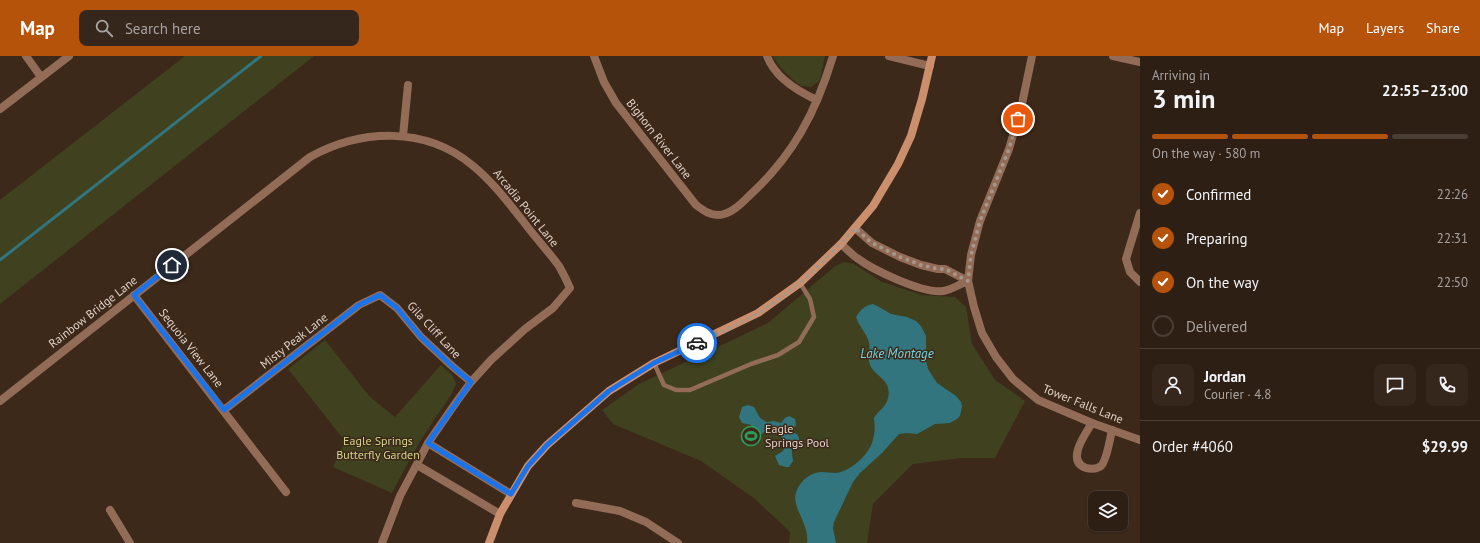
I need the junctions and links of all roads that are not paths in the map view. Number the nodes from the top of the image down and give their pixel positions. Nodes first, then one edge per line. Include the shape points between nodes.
1 (26, 56) edge
2 (69, 56) edge
3 (767, 56) edge
4 (833, 56) edge
5 (889, 56) edge
6 (932, 56) edge
7 (1032, 56) edge
8 (1113, 56) edge
9 (595, 59) edge
10 (1140, 62) edge
11 (930, 66) junction
12 (41, 77) junction
13 (408, 85) dead end
14 (817, 100) junction
15 (0, 109) edge
16 (403, 136) junction
17 (338, 144) joint
18 (1140, 214) edge
19 (855, 228) junction
20 (841, 244) junction
21 (968, 281) junction
22 (1140, 282) edge
23 (800, 283) junction
24 (134, 295) junction
25 (380, 295) joint
26 (654, 363) junction
27 (471, 382) junction
28 (0, 401) edge
29 (224, 410) junction
30 (1092, 423) junction
31 (1112, 430) junction
32 (1140, 440) edge
33 (428, 443) junction
34 (417, 465) junction
35 (286, 492) dead end
36 (511, 494) junction
37 (576, 503) dead end
38 (110, 510) dead end
39 (500, 514) junction
40 (130, 543) edge
41 (382, 543) edge
42 (489, 543) edge
43 (678, 543) edge

1 - 12 street
2 - 12 street
3 - 14 street via 785,81
4 - 14 street
5 - 11 street
6 - 11 street
7 - 21 street, Tower Falls Lane via 1009,149 980,221 971,255
8 - 10 street
9 - 14 street, Bighorn River Lane via 616,103 696,206 709,214 727,213 738,206 773,173 804,129
11 - 19 street via 911,136 885,189
12 - 15 street
13 - 16 street
16 - 17 street, Arcadia Point Lane via 352,139
16 - 27 street, Arcadia Point Lane via 424,140 450,151 485,176 559,266 570,288 553,308 509,343
17 - 24 street, Rainbow Bridge Lane via 310,157
18 - 22 street via 1126,260 1130,272
19 - 20 street
19 - 21 street via 872,243 900,257 921,265 945,269
20 - 21 street via 864,262 891,277 915,286 944,291
20 - 23 street
21 - 30 street, Tower Falls Lane via 982,333 1013,379 1038,400
23 - 26 street via 758,314
23 - 26 lane via 810,299 814,317 799,342 778,356 751,364 690,390 676,390 664,384
24 - 28 street, Rainbow Bridge Lane
24 - 29 street, Sequoia View Lane
25 - 27 street, Gila Cliff Lane via 397,308 421,337
25 - 29 street, Misty Peak Lane via 359,305
26 - 36 street via 609,391 547,445 528,466
27 - 33 street
29 - 35 street, Sequoia View Lane
30 - 31 street, Tower Falls Lane
30 - 31 street via 1077,449 1078,462 1083,467 1095,469 1101,466
31 - 32 street, Tower Falls Lane
33 - 34 street
33 - 36 street
34 - 39 street
34 - 41 street via 400,496
36 - 39 street
37 - 43 street via 620,511 646,522
38 - 40 street
39 - 42 street

